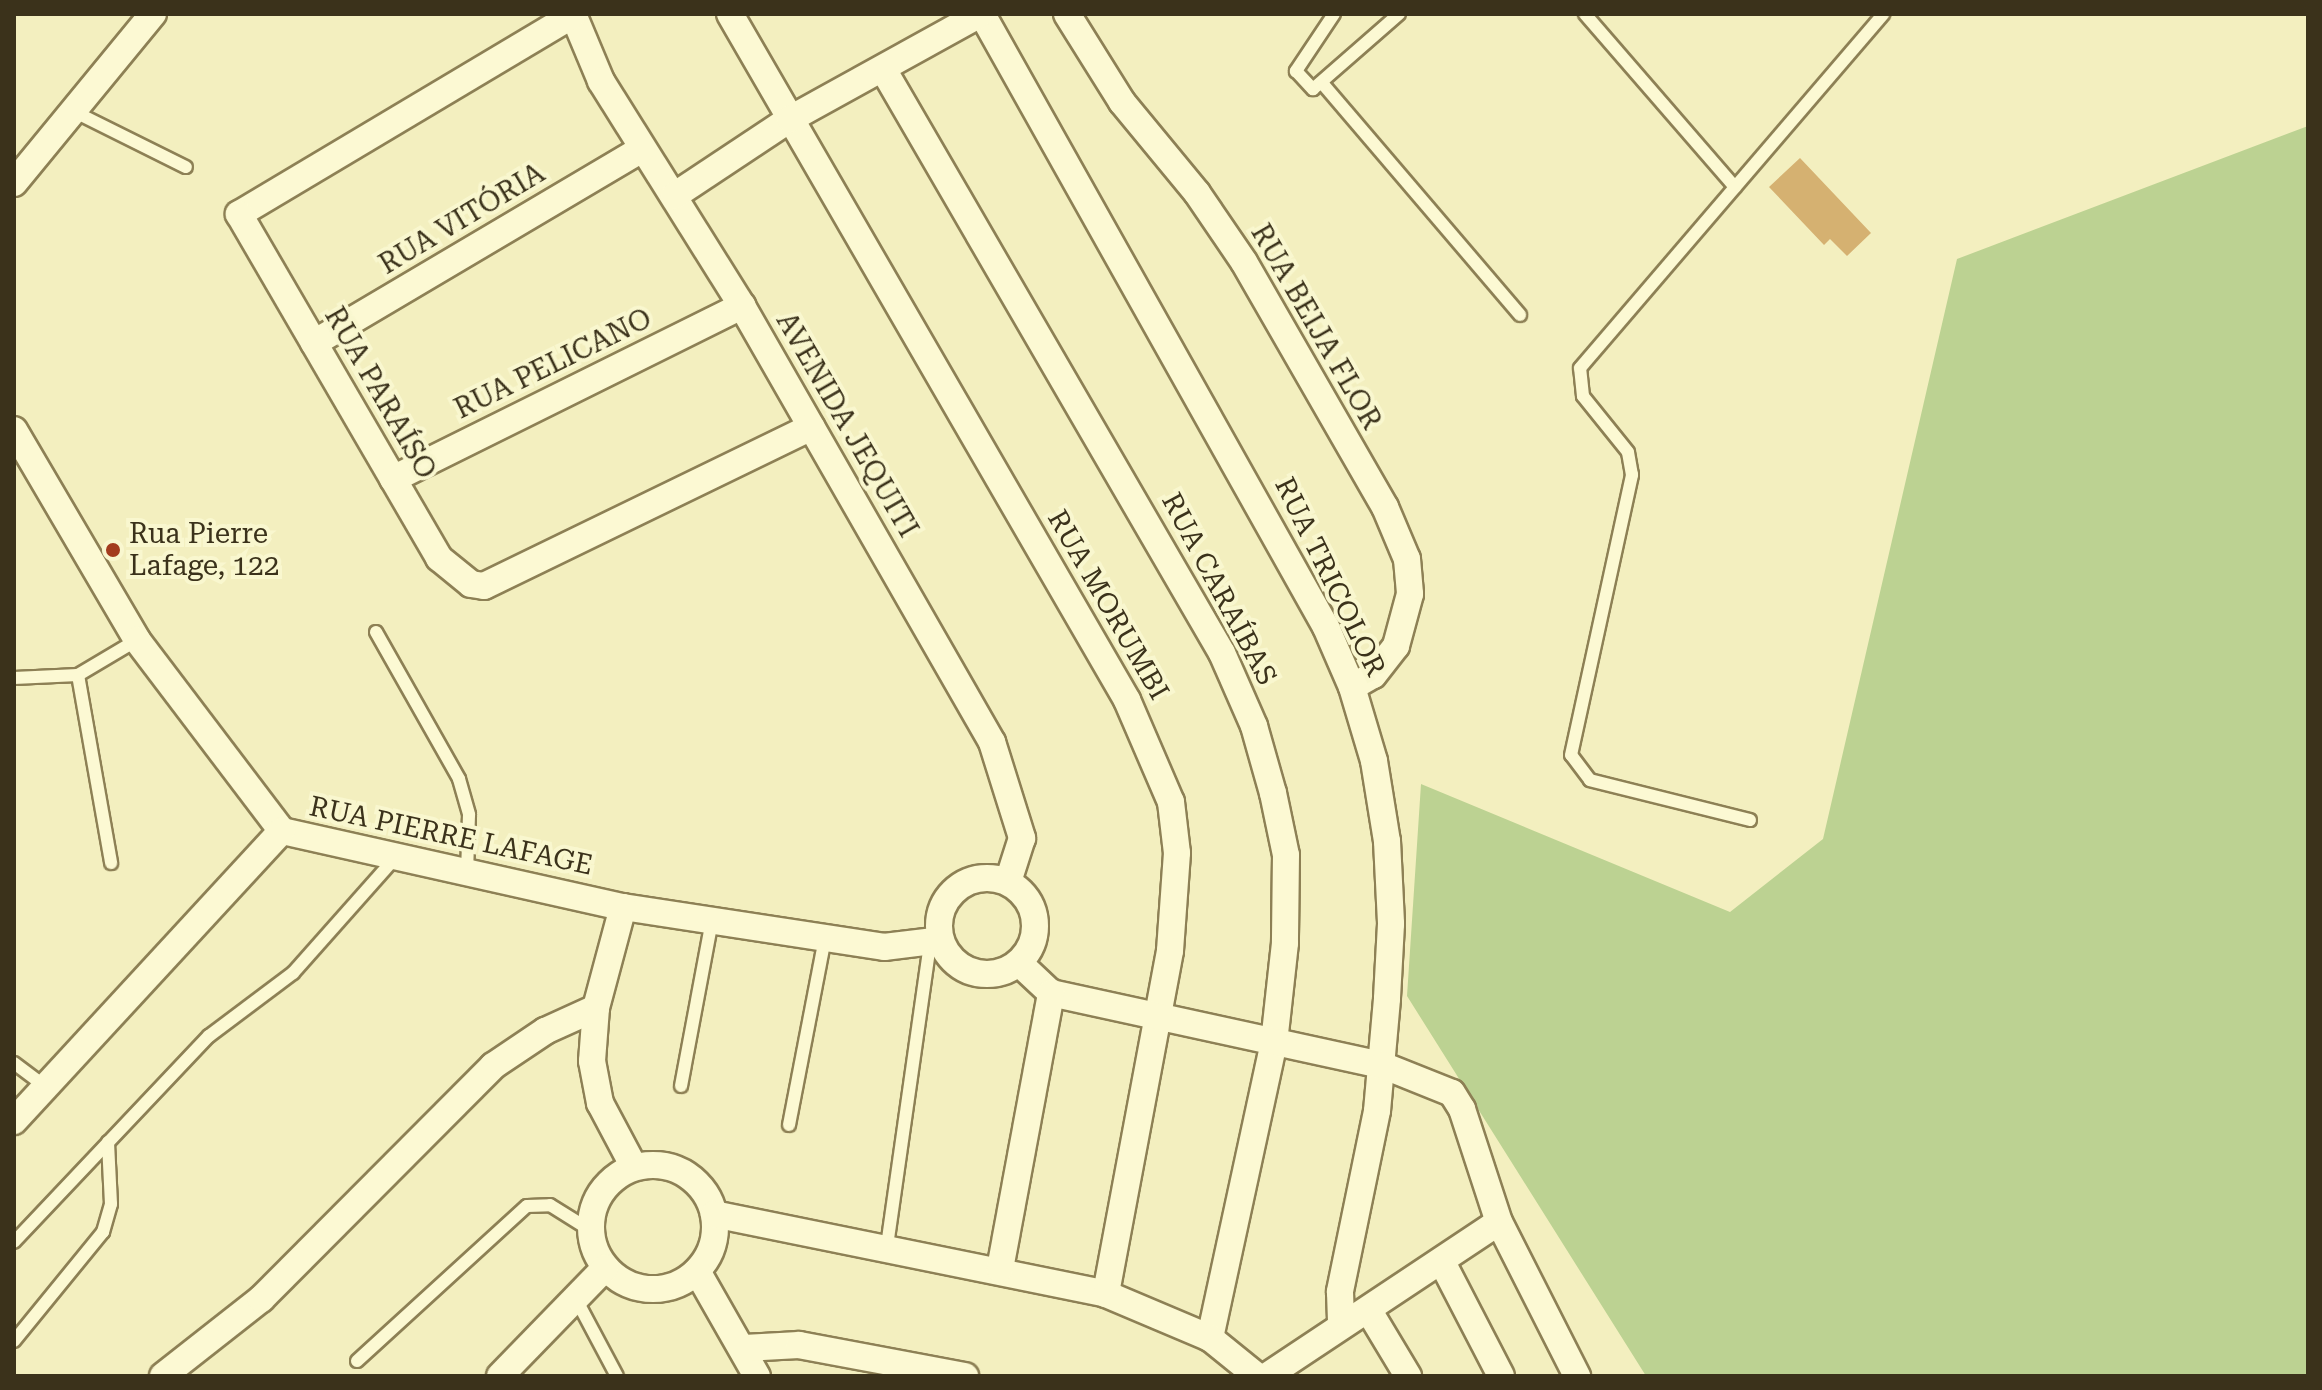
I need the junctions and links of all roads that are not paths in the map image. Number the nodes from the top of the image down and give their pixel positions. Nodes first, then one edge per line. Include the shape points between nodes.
1 (153, 14) edge
2 (730, 14) edge
3 (981, 14) edge
4 (1067, 14) edge
5 (1334, 14) edge
6 (1399, 14) edge
7 (1585, 14) edge
8 (1883, 14) edge
9 (573, 15) edge
10 (883, 69) junction
11 (1322, 83) junction
12 (73, 111) junction
13 (790, 119) junction
14 (642, 149) junction
15 (186, 167) dead end
16 (14, 183) edge
17 (1735, 187) junction
18 (674, 196) junction
19 (742, 306) junction
20 (1520, 315) dead end
21 (314, 343) junction
22 (811, 427) junction
23 (14, 430) edge
24 (393, 479) junction
25 (376, 632) dead end
26 (137, 640) junction
27 (78, 675) junction
28 (14, 678) edge
29 (1352, 687) junction
30 (1750, 820) dead end
31 (282, 831) junction
32 (395, 858) junction
33 (111, 863) dead end
34 (467, 872) junction
35 (1008, 882) junction
36 (623, 907) junction
37 (712, 921) junction
38 (825, 938) junction
39 (936, 942) junction
40 (1019, 963) junction
41 (1051, 993) junction
42 (596, 1008) junction
43 (1160, 1015) junction
44 (1274, 1042) junction
45 (14, 1063) edge
46 (1382, 1065) junction
47 (681, 1086) dead end
48 (46, 1087) junction
49 (14, 1121) edge
50 (789, 1125) dead end
51 (108, 1142) junction
52 (634, 1167) junction
53 (714, 1214) junction
54 (1499, 1222) junction
55 (590, 1230) junction
56 (14, 1242) edge
57 (887, 1246) junction
58 (1442, 1262) junction
59 (605, 1268) junction
60 (1000, 1269) junction
61 (697, 1271) junction
62 (1106, 1294) junction
63 (576, 1299) junction
64 (1369, 1311) junction
65 (1341, 1326) junction
66 (1210, 1338) junction
67 (14, 1341) edge
68 (744, 1348) junction
69 (357, 1361) dead end
70 (163, 1376) edge
71 (500, 1376) edge
72 (617, 1376) edge
73 (757, 1376) edge
74 (965, 1376) edge
75 (1257, 1376) edge
76 (1267, 1376) edge
77 (1408, 1376) edge
78 (1501, 1376) edge
79 (1577, 1376) edge

1 - 12 street
2 - 13 street, RUA MORUMBI
3 - 10 street
3 - 29 street, RUA TRICOLOR via 1257,499
4 - 29 street, RUA BEIJA FLOR via 1122,102 1179,168 1244,262 1385,507 1407,559 1410,594 1390,655 1373,675
5 - 11 lane via 1296,71 1309,87
6 - 11 lane
7 - 17 lane
8 - 17 lane
9 - 14 street, AVENIDA JEQUITI via 601,81
9 - 21 street, RUA PARAÍSO via 239,214
10 - 13 street
10 - 44 street, RUA CARAÍBAS via 1095,428 1222,653 1254,726 1286,855 1285,943
11 - 20 lane
12 - 15 lane
12 - 16 street
13 - 18 street
13 - 43 street, RUA MORUMBI via 1127,700 1157,761 1171,802 1177,853 1176,902
14 - 18 street, AVENIDA JEQUITI
14 - 21 street, RUA VITÓRIA
17 - 30 lane via 1580,368 1583,396 1628,452 1632,475 1571,755 1590,780
18 - 19 street, AVENIDA JEQUITI
19 - 22 street, AVENIDA JEQUITI
19 - 24 street, RUA PELICANO
21 - 24 street, RUA PARAÍSO
22 - 24 street, RUA PARAÍSO via 484,586 456,576 439,558
22 - 35 street, AVENIDA JEQUITI via 992,742 1022,838
23 - 26 street, RUA PIERRE LAFAGE
25 - 34 lane via 459,779 469,815
26 - 27 lane
26 - 31 street, RUA PIERRE LAFAGE
27 - 28 lane
27 - 33 lane
29 - 46 street, RUA TRICOLOR via 1374,761 1387,841 1391,924
31 - 32 street, RUA PIERRE LAFAGE
31 - 48 street
32 - 34 street, RUA PIERRE LAFAGE
32 - 51 lane via 293,973 209,1036
34 - 36 street, RUA PIERRE LAFAGE
35 - 39 street via 977,878 950,895
35 - 40 street via 1031,903 1036,919 1029,950
36 - 37 street, RUA PIERRE LAFAGE
36 - 42 street
37 - 38 street, RUA PIERRE LAFAGE
37 - 47 lane
38 - 39 street, RUA PIERRE LAFAGE via 884,947
38 - 50 lane
39 - 40 street via 973,973 997,973
39 - 57 lane
40 - 41 street
41 - 43 street
41 - 60 street
42 - 52 street via 592,1061 600,1103
42 - 70 street via 545,1031 493,1066 261,1299
43 - 44 street
43 - 62 street, RUA MORUMBI
44 - 46 street
44 - 66 street, RUA CARAÍBAS
45 - 48 lane
46 - 54 street via 1444,1087 1457,1099
46 - 65 street, RUA TRICOLOR via 1340,1292
48 - 49 street
51 - 56 lane
51 - 67 lane via 111,1204 103,1232
52 - 53 street via 675,1168 706,1194
52 - 55 street via 601,1191
53 - 57 street
53 - 61 street via 709,1254
54 - 58 street
54 - 79 street
55 - 59 street
55 - 69 lane via 550,1205 534,1202
57 - 60 street
58 - 64 street
58 - 78 street
59 - 61 street via 621,1282 650,1289 680,1284
59 - 63 street
60 - 62 street
61 - 68 street
62 - 66 street
63 - 71 street
63 - 72 lane
64 - 65 street
64 - 77 street
65 - 76 street
66 - 75 street
68 - 73 street
68 - 74 street via 799,1345

